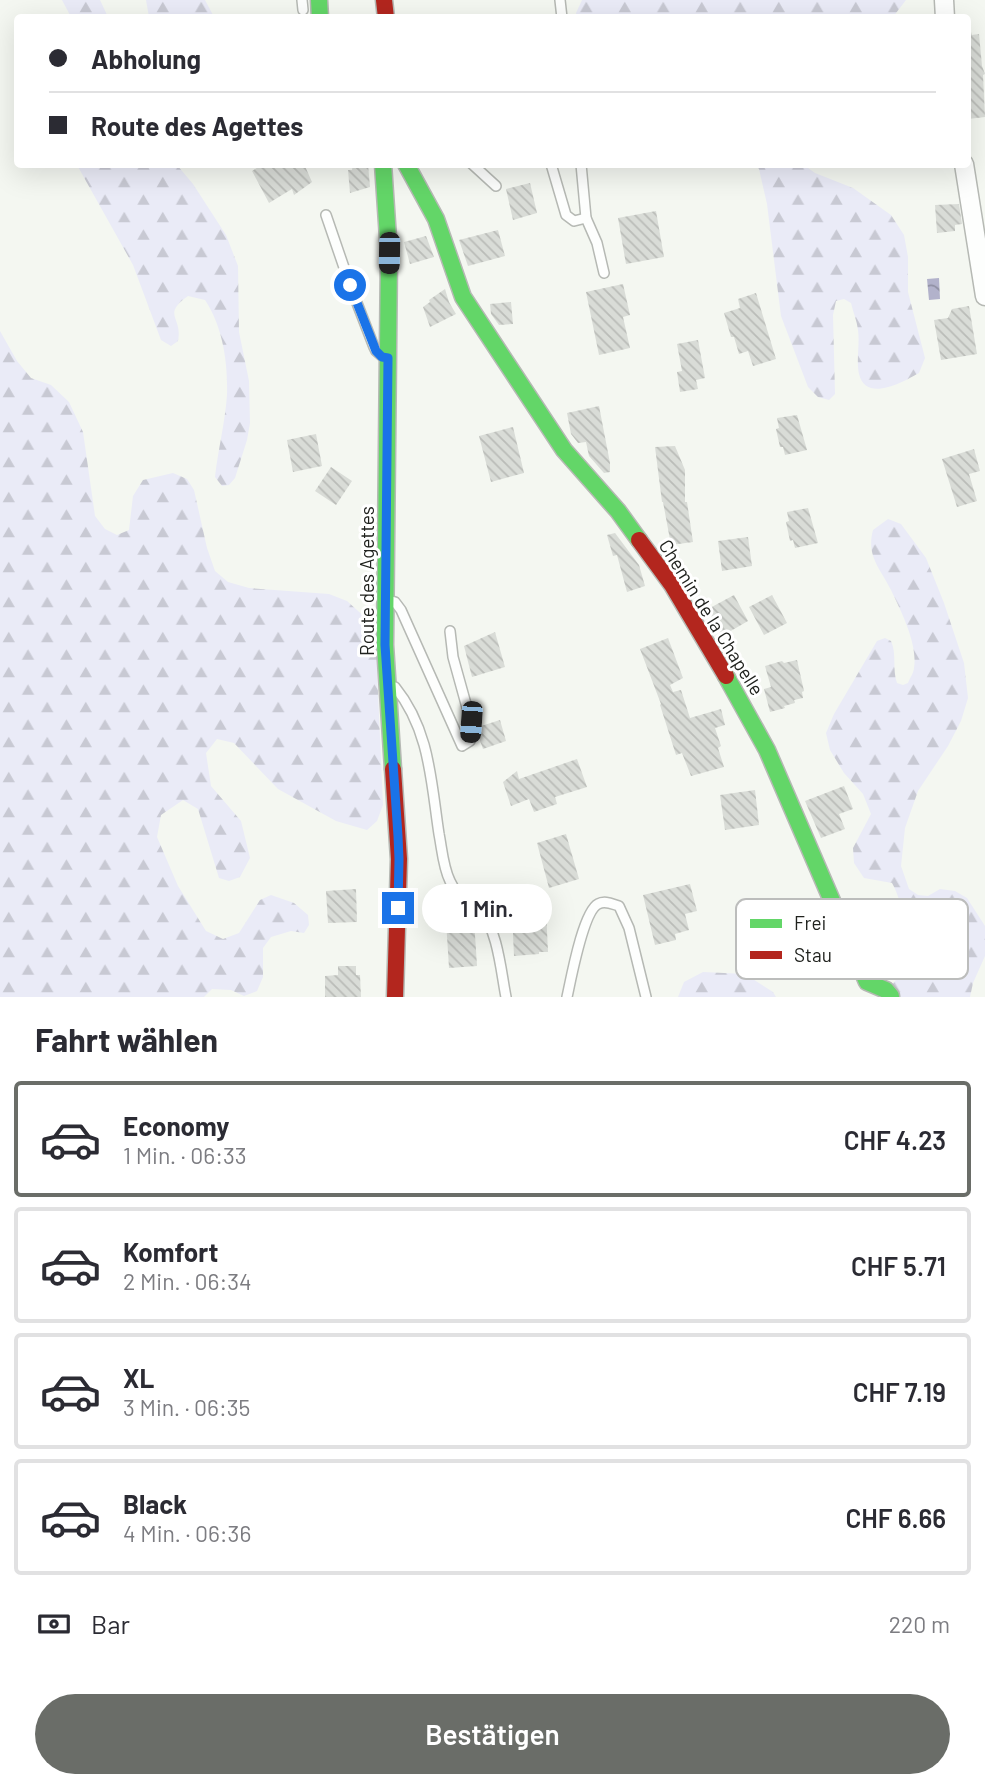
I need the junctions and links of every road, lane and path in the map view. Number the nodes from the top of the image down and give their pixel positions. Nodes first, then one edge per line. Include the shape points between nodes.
1 (383, 168) edge
2 (408, 168) edge
3 (476, 168) edge
4 (552, 168) edge
5 (581, 168) edge
6 (965, 168) edge
7 (496, 186) dead end
8 (326, 215) dead end
9 (586, 218) junction
10 (604, 273) dead end
11 (985, 296) edge
12 (388, 358) junction
13 (386, 599) junction
14 (450, 631) dead end
15 (387, 678) junction
16 (831, 899) edge
17 (866, 979) edge
18 (891, 996) edge
19 (395, 997) edge
20 (506, 997) edge
21 (567, 997) edge
22 (646, 997) edge

1 - 12 street, Route des Agettes via 389,253
2 - 16 street, Chemin de la Chapelle via 436,219 463,297 564,450 618,511 672,585 728,680 767,750
3 - 7 lane
4 - 9 lane via 566,215 574,220
5 - 9 lane
6 - 11 street
8 - 12 lane via 374,347
9 - 10 lane
12 - 13 street, Route des Agettes
13 - 14 lane via 401,610 462,746 470,741 471,722
13 - 15 street, Route des Agettes
15 - 19 street, Route des Agettes via 399,859
15 - 20 lane via 411,711 429,762 449,880 489,924
17 - 18 street, Chemin de la Chapelle
21 - 22 lane via 589,912 599,903 619,906

